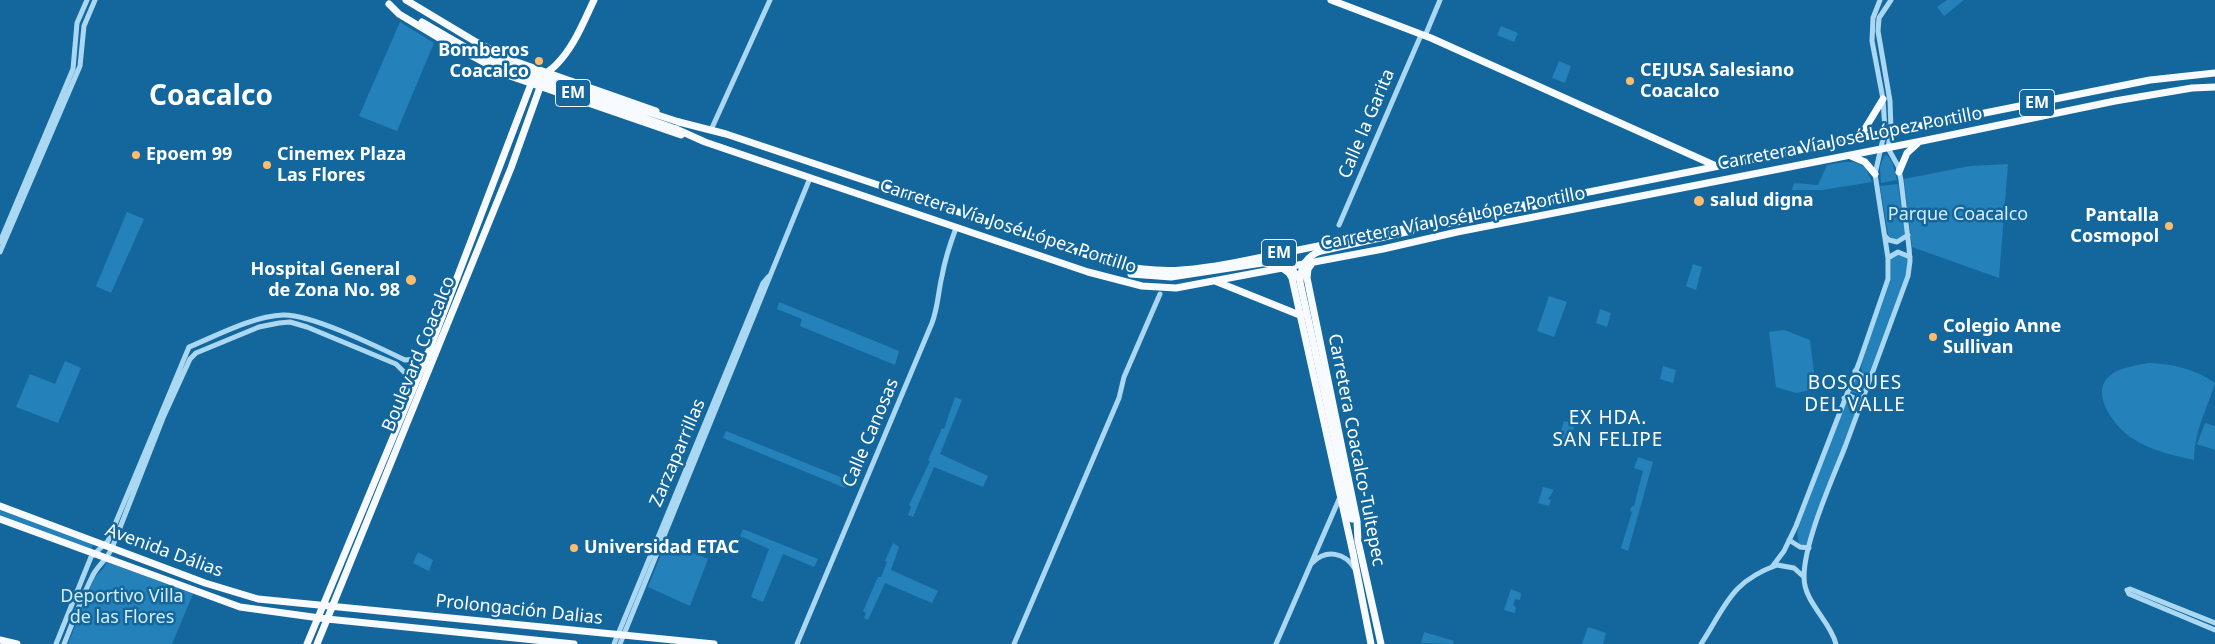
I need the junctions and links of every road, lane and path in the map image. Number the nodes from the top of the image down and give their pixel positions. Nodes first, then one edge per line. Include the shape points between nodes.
1 (87, 0) edge
2 (95, 0) edge
3 (402, 0) edge
4 (406, 0) edge
5 (594, 0) edge
6 (770, 0) edge
7 (1331, 0) edge
8 (1440, 0) edge
9 (1880, 0) edge
10 (1891, 0) edge
11 (385, 2) edge
12 (1423, 35) junction
13 (473, 49) junction
14 (514, 61) junction
15 (544, 73) junction
16 (2215, 73) edge
17 (507, 75) junction
18 (530, 84) junction
19 (578, 85) junction
20 (540, 87) junction
21 (2215, 88) edge
22 (573, 99) junction
23 (1883, 99) junction
24 (677, 125) junction
25 (711, 130) junction
26 (1888, 132) junction
27 (1860, 137) junction
28 (1922, 141) junction
29 (704, 144) junction
30 (1886, 149) junction
31 (1841, 156) junction
32 (1716, 166) junction
33 (1899, 172) junction
34 (1875, 174) junction
35 (810, 178) junction
36 (1582, 194) junction
37 (1339, 225) dead end
38 (956, 228) junction
39 (1884, 235) junction
40 (1908, 235) junction
41 (0, 242) edge
42 (1062, 248) junction
43 (0, 252) edge
44 (1910, 257) junction
45 (1888, 258) junction
46 (1313, 262) junction
47 (1282, 268) junction
48 (1214, 281) junction
49 (460, 289) junction
50 (1160, 294) dead end
51 (449, 300) junction
52 (1314, 312) junction
53 (450, 316) junction
54 (1300, 316) junction
55 (1316, 323) junction
56 (1302, 324) junction
57 (429, 351) junction
58 (1855, 371) junction
59 (1870, 378) junction
60 (410, 394) junction
61 (1844, 398) junction
62 (1858, 410) junction
63 (1340, 439) junction
64 (1340, 497) junction
65 (0, 506) edge
66 (0, 519) edge
67 (1789, 540) junction
68 (109, 547) junction
69 (1809, 548) junction
70 (1353, 553) junction
71 (93, 554) junction
72 (107, 559) junction
73 (1310, 566) junction
74 (1772, 566) junction
75 (1357, 573) junction
76 (1804, 578) junction
77 (322, 606) junction
78 (332, 608) junction
79 (318, 617) junction
80 (327, 619) junction
81 (2215, 623) edge
82 (1378, 629) junction
83 (2215, 630) edge
84 (1368, 632) junction
85 (620, 635) junction
86 (0, 640) edge
87 (17, 644) edge
88 (56, 644) edge
89 (64, 644) edge
90 (307, 644) edge
91 (317, 644) edge
92 (574, 644) edge
93 (614, 644) edge
94 (620, 644) edge
95 (714, 644) edge
96 (797, 644) edge
97 (1014, 644) edge
98 (1276, 644) edge
99 (1371, 644) edge
100 (1381, 644) edge
101 (1702, 644) edge
102 (1836, 644) edge

1 - 41 street via 77,23 73,69
2 - 43 street via 84,26 80,66
3 - 13 main road, Carretera Vía José López Portillo / EM
4 - 14 main road
5 - 15 main road via 575,39 555,66
6 - 25 street
7 - 12 main road
8 - 12 street, Calle la Garita
9 - 23 street via 1873,18 1872,41
10 - 26 street via 1879,18 1878,31 1890,98
11 - 13 main road, Carretera Vía José López Portillo / EM
11 - 17 main road via 439,38
12 - 32 main road via 1671,143
12 - 37 street, Calle la Garita
13 - 24 main road, Carretera Vía José López Portillo / EM, bridge
14 - 15 main road
14 - 17 main road via 517,71
15 - 18 main road
15 - 19 main road
15 - 20 main road, Boulevard Coacalco
16 - 26 main road, Carretera Vía José López Portillo / EM via 2150,80
17 - 18 main road
18 - 20 main road
18 - 51 main road, Boulevard Coacalco
19 - 22 main road via 573,89
19 - 25 main road
20 - 22 main road
20 - 49 main road, Boulevard Coacalco via 511,168
21 - 28 main road, Carretera Vía José López Portillo / EM via 2192,88 2144,96
22 - 29 main road
23 - 26 street
23 - 27 main road
24 - 25 main road, Carretera Vía José López Portillo / EM
24 - 29 main road, Carretera Vía José López Portillo / EM
25 - 42 main road, Carretera Vía José López Portillo / EM
26 - 27 main road, Carretera Vía José López Portillo / EM
26 - 30 street
27 - 32 main road, Carretera Vía José López Portillo / EM
28 - 30 main road, Carretera Vía José López Portillo / EM
28 - 33 main road via 1907,153
29 - 35 main road, Carretera Vía José López Portillo / EM
30 - 31 main road, Carretera Vía José López Portillo / EM
30 - 33 street
30 - 34 street
31 - 34 main road via 1859,158
31 - 46 main road, Carretera Vía José López Portillo / EM
32 - 36 main road, Carretera Vía José López Portillo / EM
33 - 40 street
34 - 39 street
35 - 38 main road, Carretera Vía José López Portillo / EM
35 - 85 street, Zarzaparrillas
36 - 42 main road, Carretera Vía José López Portillo / EM via 1188,271 1147,271
36 - 70 main road, bridge via 1538,207 1321,251 1309,257 1304,264 1300,282 1352,519
38 - 48 main road, Carretera Vía José López Portillo / EM via 1124,283 1176,288
38 - 96 street, Calle Canosas via 948,249 932,322
39 - 40 street via 1897,242
39 - 45 street
40 - 44 street
42 - 63 main road, bridge via 1131,274 1171,277 1272,261 1286,264 1297,273 1302,283 1331,417
44 - 45 street via 1898,252
44 - 59 street via 1908,276
45 - 58 street via 1888,280
46 - 47 main road, Carretera Vía José López Portillo / EM
46 - 52 main road, Carretera Coacalco-Tultepec via 1306,278
47 - 48 main road, Carretera Vía José López Portillo / EM
47 - 54 main road, Carretera Coacalco-Tultepec via 1292,278
48 - 54 main road
49 - 51 main road
49 - 53 main road, Boulevard Coacalco
50 - 97 street
51 - 53 main road
51 - 57 main road, Boulevard Coacalco
52 - 54 main road via 1310,316
52 - 55 main road, Carretera Coacalco-Tultepec
53 - 78 main road, Boulevard Coacalco
54 - 56 main road, Carretera Coacalco-Tultepec
55 - 56 main road via 1308,318
55 - 63 main road, Carretera Coacalco-Tultepec
56 - 64 main road, Carretera Coacalco-Tultepec
57 - 60 main road, Boulevard Coacalco
57 - 68 street via 418,359 405,360 318,323 284,315 257,320 188,347
58 - 59 street
58 - 61 street
59 - 62 street
60 - 68 street via 406,374 396,364 290,322 259,327 196,353 190,359 163,418
60 - 77 main road, Boulevard Coacalco
61 - 62 street via 1850,396 1858,400
61 - 67 street
62 - 69 street
63 - 82 main road, Carretera Coacalco-Tultepec
64 - 70 main road, Carretera Coacalco-Tultepec
64 - 73 street
65 - 68 main road, Avenida Dálias
66 - 71 main road, Avenida Dálias
67 - 69 street
67 - 74 street
68 - 71 street
68 - 72 street
68 - 77 main road, Avenida Dálias via 240,595
69 - 76 street
70 - 75 main road, Carretera Coacalco-Tultepec
71 - 72 main road, Avenida Dálias
71 - 88 street
72 - 79 main road, Avenida Dálias via 240,607
72 - 89 street via 91,579
73 - 75 street via 1322,556 1338,555 1352,564
73 - 98 street
74 - 76 street via 1788,566 1798,570
74 - 101 street via 1740,585 1728,598
75 - 84 main road, Carretera Coacalco-Tultepec
76 - 102 street via 1809,598 1832,630
77 - 78 main road, Prolongación Dalias
77 - 79 main road, Boulevard Coacalco
78 - 80 main road, Boulevard Coacalco
78 - 85 main road, Prolongación Dalias
79 - 80 main road, Prolongación Dalias
79 - 90 main road, Boulevard Coacalco
80 - 91 main road, Boulevard Coacalco
80 - 92 main road, Prolongación Dalias
81 - 83 street via 2127,590 2129,594
82 - 84 main road
82 - 100 main road, Carretera Coacalco-Tultepec
84 - 99 main road, Carretera Coacalco-Tultepec
85 - 93 street, Zarzaparrillas
85 - 94 street, Zarzaparrillas
85 - 95 main road, Prolongación Dalias
86 - 87 main road

